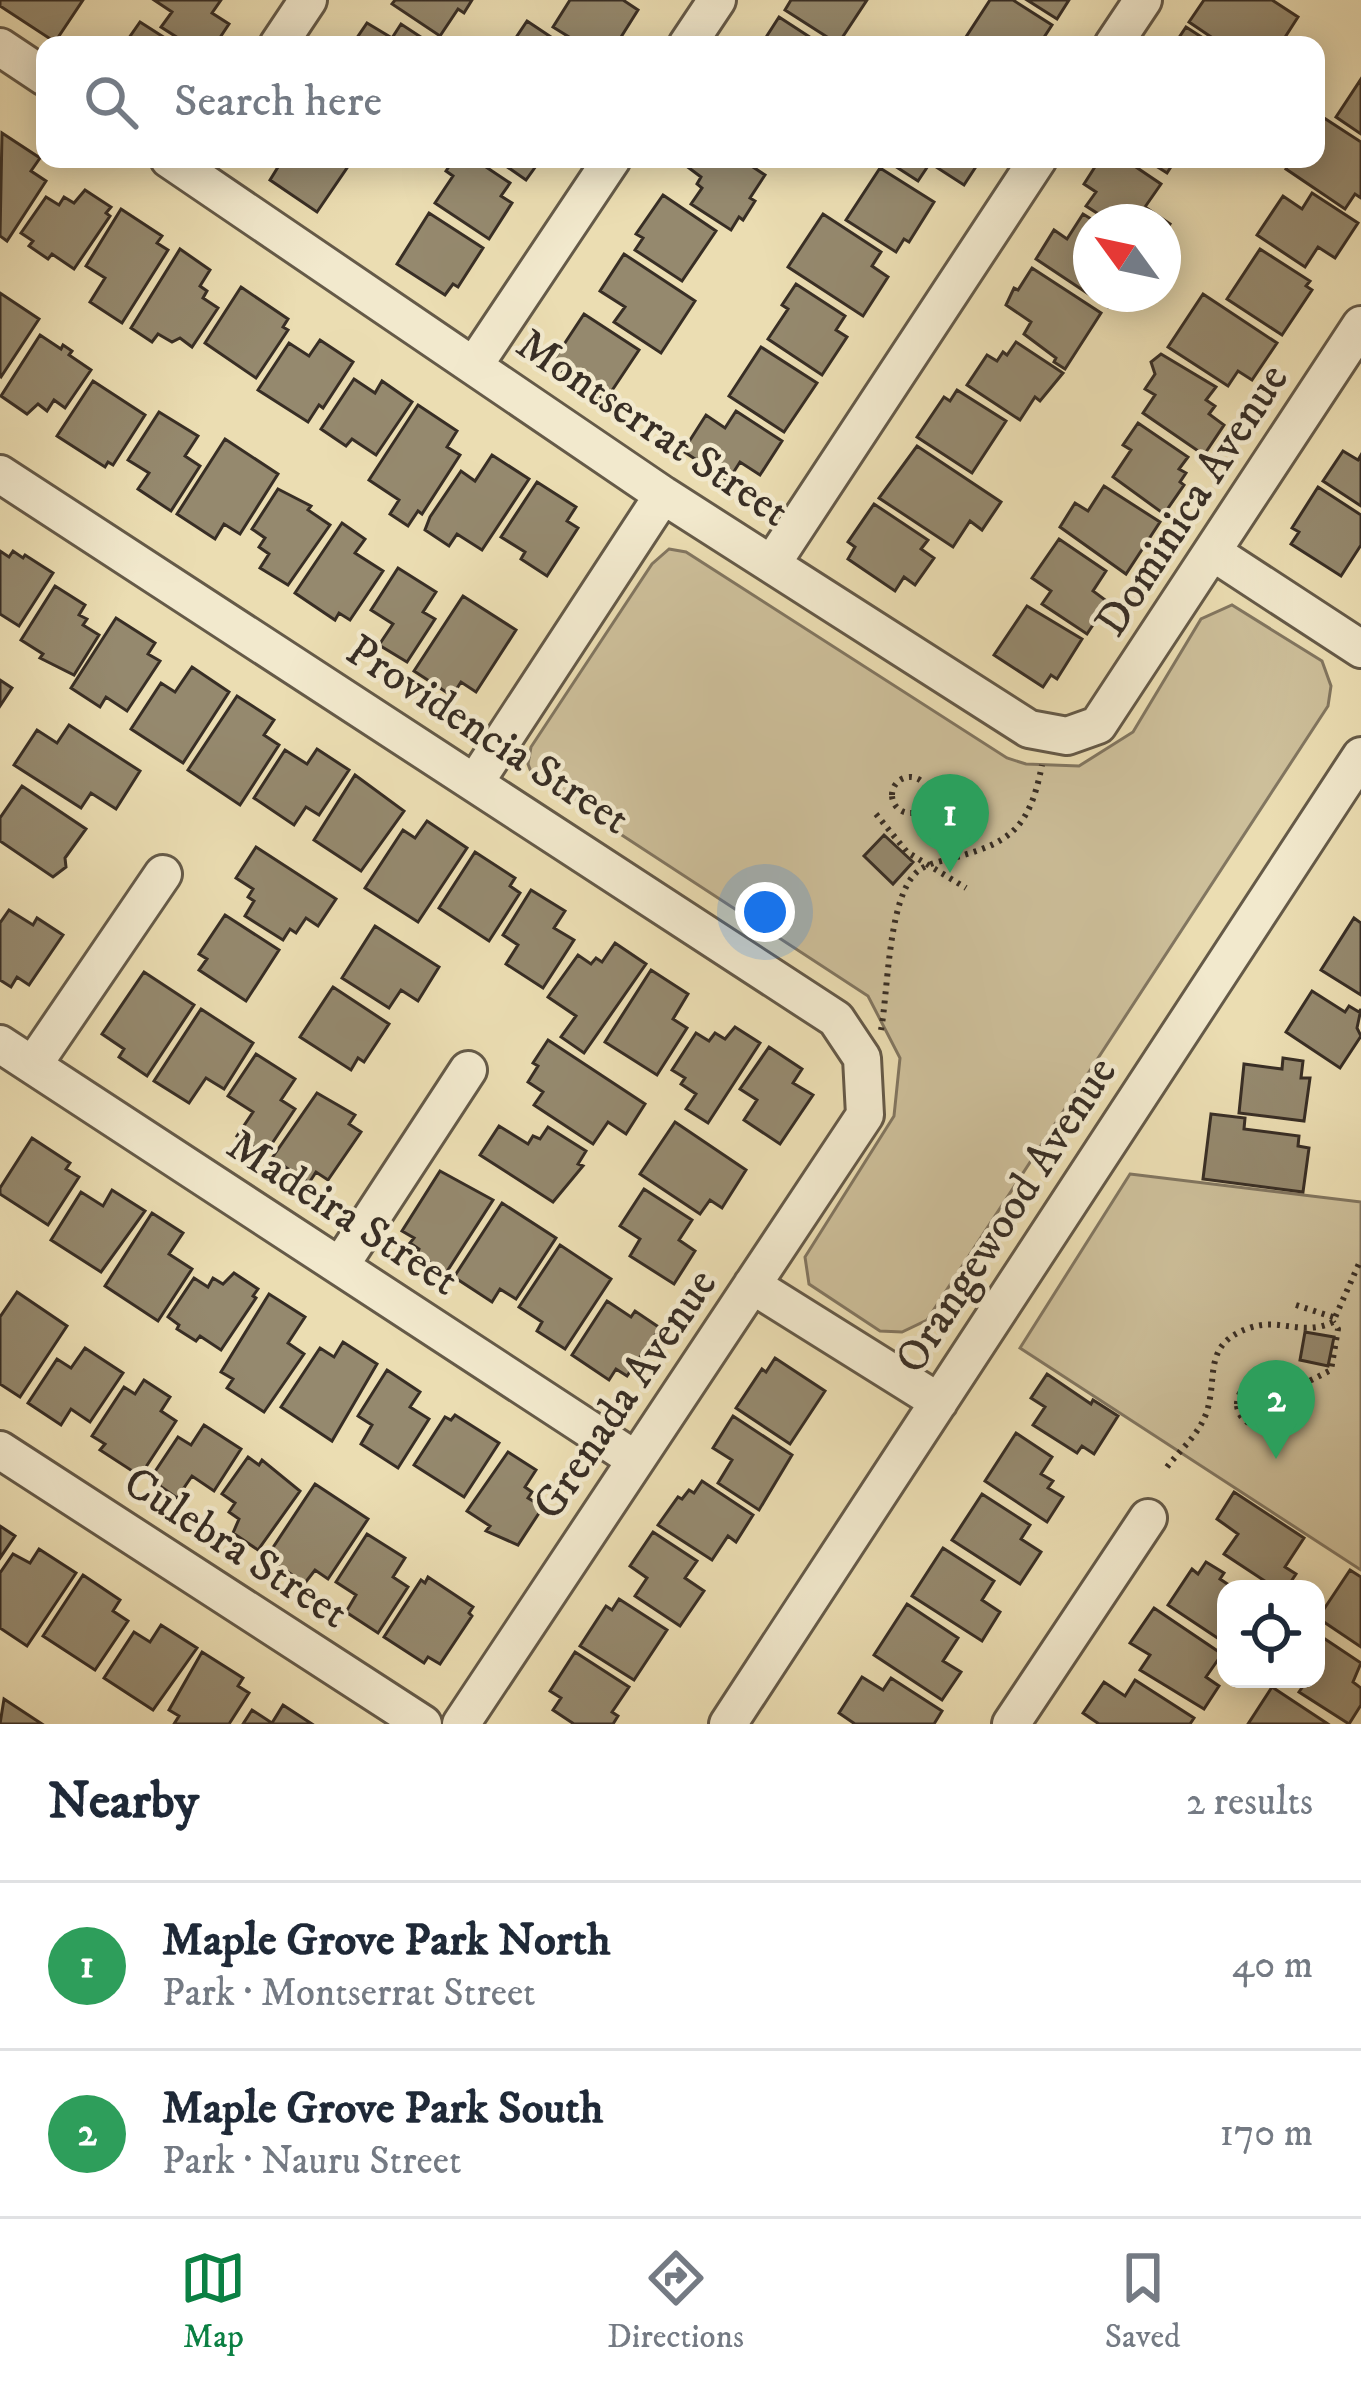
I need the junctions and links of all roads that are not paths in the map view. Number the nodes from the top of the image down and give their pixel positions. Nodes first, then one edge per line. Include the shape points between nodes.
1 (308, 0) edge
2 (717, 0) edge
3 (1143, 0) edge
4 (284, 36) edge
5 (693, 36) edge
6 (1119, 36) edge
7 (0, 47) edge
8 (36, 70) edge
9 (194, 168) edge
10 (606, 168) edge
11 (1033, 168) edge
12 (1361, 325) edge
13 (475, 364) junction
14 (2, 480) edge
15 (663, 495) junction
16 (1214, 553) junction
17 (773, 562) junction
18 (1361, 649) edge
19 (1098, 725) joint
20 (1361, 756) edge
21 (476, 781) junction
22 (163, 874) dead end
23 (0, 1043) edge
24 (32, 1065) junction
25 (468, 1070) dead end
26 (865, 1114) joint
27 (340, 1266) junction
28 (752, 1285) junction
29 (939, 1402) junction
30 (0, 1450) edge
31 (636, 1460) junction
32 (1148, 1518) dead end
33 (423, 1724) edge
34 (461, 1724) edge
35 (728, 1724) edge
36 (1011, 1724) edge

1 - 4 street
2 - 5 street
3 - 6 street
7 - 8 street
9 - 13 street, Montserrat Street
10 - 13 street
11 - 17 street
12 - 16 street, Dominica Avenue
13 - 15 street, Montserrat Street
14 - 21 street, Providencia Street
15 - 17 street, Montserrat Street
15 - 21 street
16 - 18 street
16 - 19 street, Dominica Avenue
17 - 19 street, Montserrat Street via 1029,729 1067,736
20 - 29 street, Orangewood Avenue
21 - 26 street, Providencia Street via 836,1018 862,1058
22 - 24 street
23 - 24 street, Madeira Street
24 - 27 street, Madeira Street
25 - 27 street
26 - 28 street, Grenada Avenue
27 - 31 street, Madeira Street
28 - 29 street
28 - 31 street, Grenada Avenue
29 - 35 street, Orangewood Avenue
30 - 33 street, Culebra Street
31 - 34 street, Grenada Avenue
32 - 36 street

